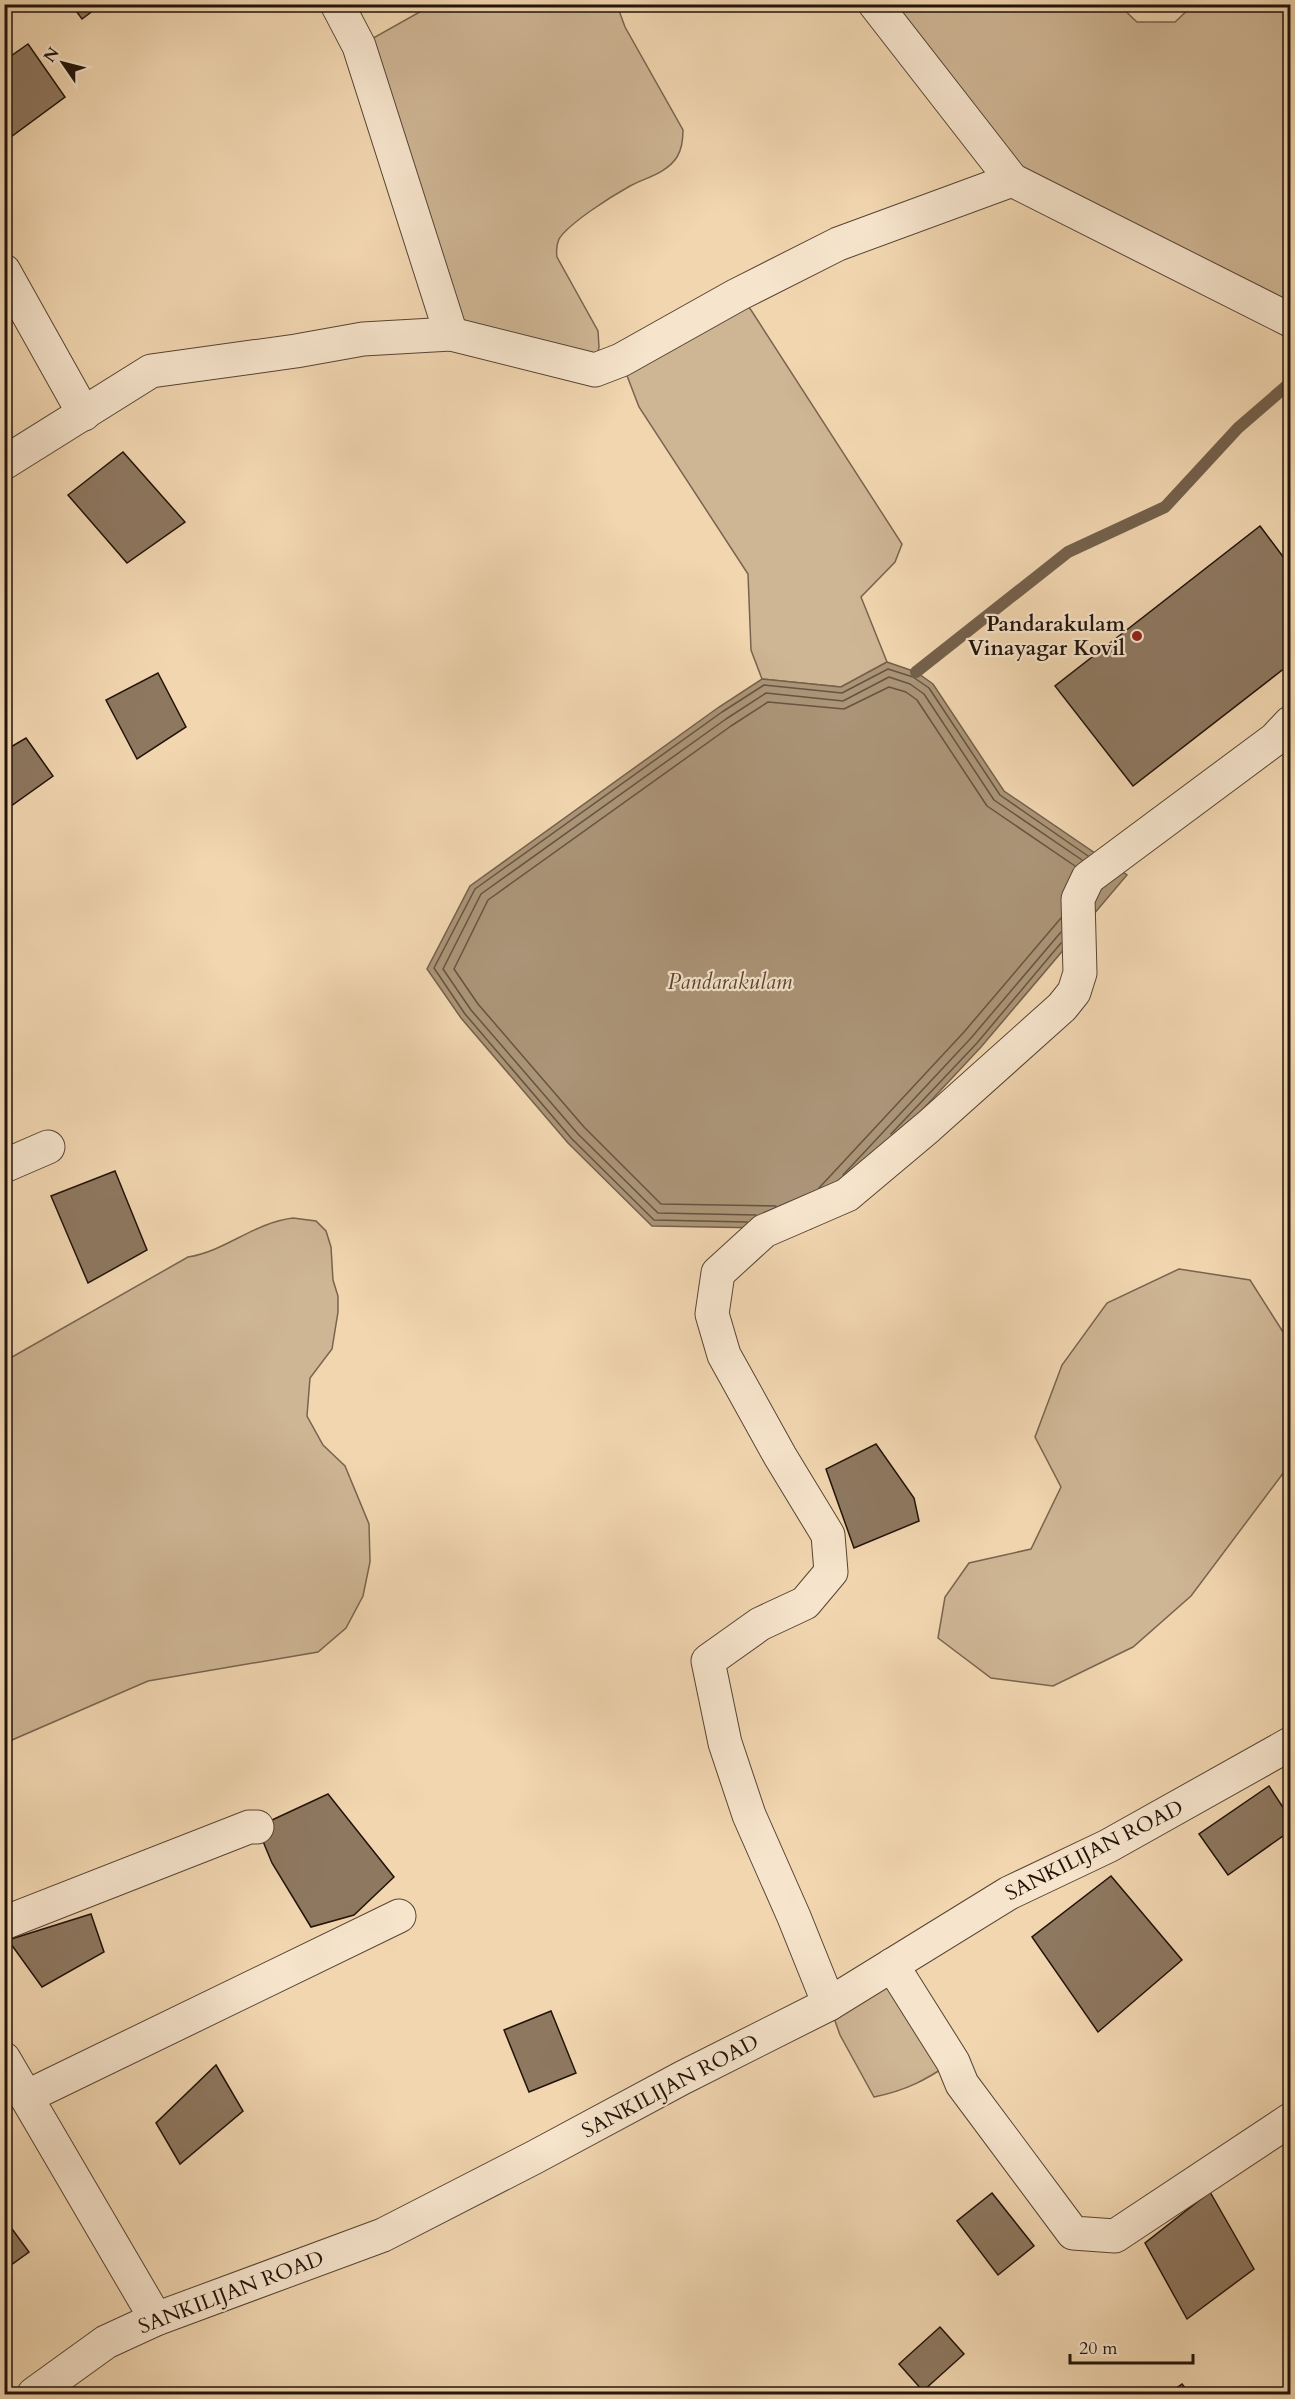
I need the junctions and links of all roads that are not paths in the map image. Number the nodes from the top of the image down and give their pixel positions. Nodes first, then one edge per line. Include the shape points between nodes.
1 (337, 4) edge
2 (875, 4) edge
3 (1012, 180) junction
4 (4, 271) edge
5 (1290, 320) edge
6 (451, 334) junction
7 (84, 414) junction
8 (4, 463) edge
9 (1290, 723) edge
10 (48, 1147) dead end
11 (4, 1166) edge
12 (1290, 1744) edge
13 (257, 1827) dead end
14 (399, 1916) dead end
15 (4, 1923) edge
16 (892, 1965) junction
17 (829, 2004) junction
18 (4, 2059) edge
19 (28, 2096) junction
20 (1290, 2120) edge
21 (156, 2319) junction
22 (34, 2394) edge

1 - 6 street via 359,46
2 - 3 street
3 - 5 street
3 - 6 street via 838,244 621,360 595,370
4 - 7 street
6 - 7 street via 363,339 151,371
7 - 8 street
9 - 17 street via 1275,739 1088,878 1078,899 1080,973 1074,992 1062,1007 847,1195 764,1231 718,1273 712,1314 724,1355 828,1535 831,1572 805,1603 760,1624 708,1661 725,1743 749,1815
10 - 11 street
12 - 16 street, SANKILIJAN ROAD via 1108,1846 1009,1893
13 - 15 street
14 - 19 street
16 - 17 street, SANKILIJAN ROAD
16 - 20 street via 953,2061 962,2084 1073,2234 1115,2236
17 - 21 street, SANKILIJAN ROAD via 383,2235
18 - 19 street
19 - 21 street
21 - 22 street, SANKILIJAN ROAD via 106,2342

